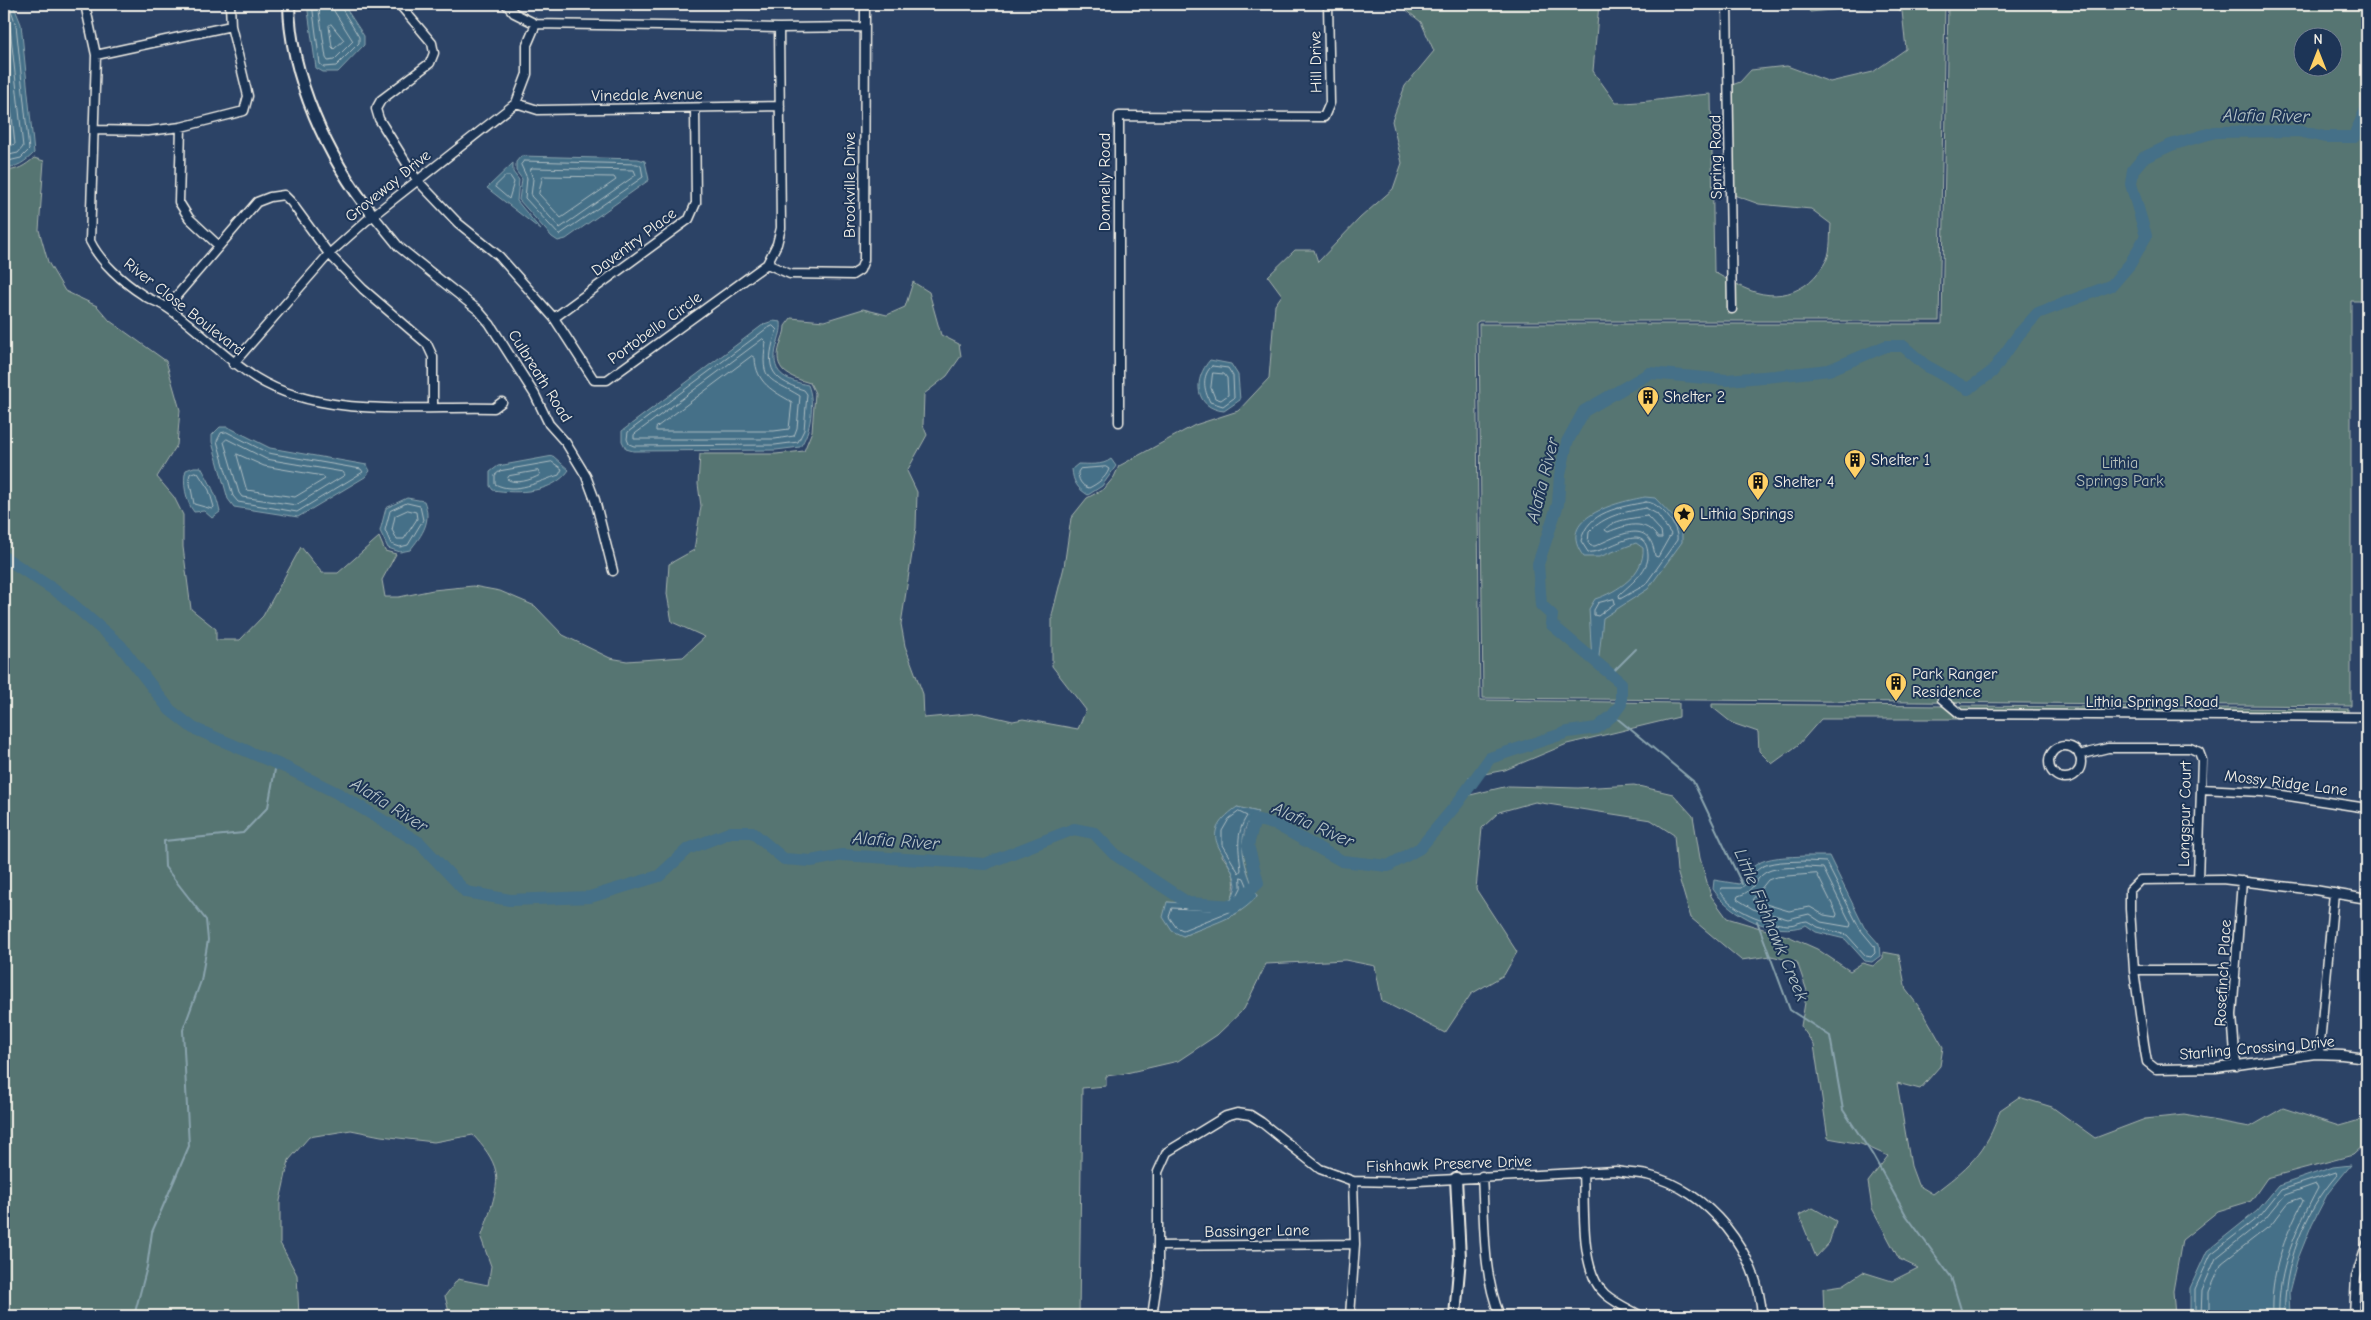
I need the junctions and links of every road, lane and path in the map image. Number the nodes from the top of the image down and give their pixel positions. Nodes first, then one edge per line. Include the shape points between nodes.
1 (85, 4) edge
2 (230, 4) edge
3 (289, 4) edge
4 (398, 4) edge
5 (506, 4) edge
6 (865, 4) edge
7 (1328, 4) edge
8 (1727, 4) edge
9 (536, 24) junction
10 (231, 26) junction
11 (864, 27) junction
12 (779, 28) junction
13 (96, 55) junction
14 (516, 103) junction
15 (780, 106) junction
16 (695, 108) junction
17 (1324, 118) joint
18 (181, 127) junction
19 (94, 130) junction
20 (416, 180) junction
21 (373, 215) junction
22 (219, 246) junction
23 (329, 254) junction
24 (768, 264) junction
25 (167, 307) junction
26 (1732, 309) dead end
27 (554, 318) junction
28 (233, 364) junction
29 (502, 402) dead end
30 (433, 407) junction
31 (1119, 422) dead end
32 (614, 572) dead end
33 (1942, 699) dead end
34 (2367, 717) edge
35 (2080, 755) junction
36 (2201, 789) junction
37 (2367, 808) edge
38 (2198, 879) junction
39 (2242, 881) junction
40 (2334, 893) junction
41 (2367, 899) edge
42 (2134, 970) junction
43 (2234, 970) junction
44 (2319, 1054) junction
45 (2367, 1058) edge
46 (2236, 1066) junction
47 (1583, 1172) junction
48 (1482, 1176) junction
49 (1456, 1178) junction
50 (1353, 1181) junction
51 (1355, 1244) junction
52 (2367, 1244) edge
53 (1158, 1246) junction
54 (1152, 1316) edge
55 (1350, 1316) edge
56 (1455, 1316) edge
57 (1500, 1316) edge
58 (1641, 1316) edge
59 (1762, 1316) edge
60 (2354, 1316) edge

1 - 13 street, River Close Boulevard
2 - 10 street
3 - 21 street, Culbreath Road via 301,81 332,156
4 - 20 street, Portobello Circle via 432,43 434,53 430,63 382,100 376,109
5 - 9 street via 514,13
6 - 11 street, Brookville Drive
7 - 17 street, Hill Drive via 1330,104
8 - 26 street, Spring Road
9 - 12 street
9 - 14 street via 527,45 527,74
10 - 13 street
10 - 18 street via 248,96 244,111
11 - 12 street
11 - 24 street, Brookville Drive via 864,260 860,270 852,275 790,274
12 - 15 street
13 - 19 street, River Close Boulevard
14 - 16 street, Vinedale Avenue via 538,110
14 - 20 street, Groveway Drive
15 - 16 street, Vinedale Avenue
15 - 24 street via 780,228
16 - 27 street, Daventry Place via 696,203 689,219
17 - 31 street, Donnelly Road via 1119,116
18 - 19 street via 148,131
18 - 22 street via 179,202 189,218
19 - 25 street, River Close Boulevard via 90,241 96,255 143,295
20 - 21 street, Groveway Drive
20 - 27 street, Portobello Circle via 458,223 499,256
21 - 23 street, Groveway Drive
21 - 32 street, Culbreath Road via 390,237 478,310 501,340 535,394 549,424 566,443 586,476
22 - 23 street via 257,202 284,195
22 - 25 street
23 - 28 street, Groveway Drive
23 - 30 street via 363,289 427,344 433,357
24 - 27 street, Portobello Circle via 607,380 594,380
25 - 28 street, River Close Boulevard
28 - 30 street, River Close Boulevard via 258,380 326,403 362,408
29 - 30 street, River Close Boulevard via 494,408
33 - 34 street, Lithia Springs Road via 1960,714
35 - 35 street via 2071,747 2058,747 2050,756 2050,768 2058,776 2071,776 2080,768
35 - 36 street, Longspur Court via 2108,748 2190,748 2199,752 2202,760
36 - 37 street, Mossy Ridge Lane via 2262,792
36 - 38 street, Longspur Court
38 - 39 street, Starling Crossing Drive
38 - 42 street, Starling Crossing Drive via 2140,880 2130,890
39 - 40 street, Starling Crossing Drive
39 - 43 street, Rosefinch Place
40 - 41 street, Starling Crossing Drive
40 - 44 street
42 - 43 street
42 - 46 street, Starling Crossing Drive via 2147,1062 2156,1069
43 - 46 street, Rosefinch Place via 2232,1015
44 - 45 street, Starling Crossing Drive
44 - 46 street, Starling Crossing Drive
47 - 48 street, Fishhawk Preserve Drive
47 - 58 street via 1588,1261 1593,1276 1604,1293
47 - 59 street, Fishhawk Preserve Drive via 1616,1171 1647,1175 1694,1198 1722,1221 1737,1242 1756,1286
48 - 49 street, Fishhawk Preserve Drive
48 - 57 street via 1488,1273 1492,1297
49 - 50 street, Fishhawk Preserve Drive
49 - 56 street via 1460,1258
50 - 51 street
50 - 53 street, Fishhawk Preserve Drive via 1320,1169 1250,1115 1237,1113 1226,1116 1172,1148 1162,1158 1158,1172
51 - 53 street, Bassinger Lane
51 - 55 street
52 - 60 street via 2356,1277
53 - 54 street, Fishhawk Preserve Drive via 1158,1276

